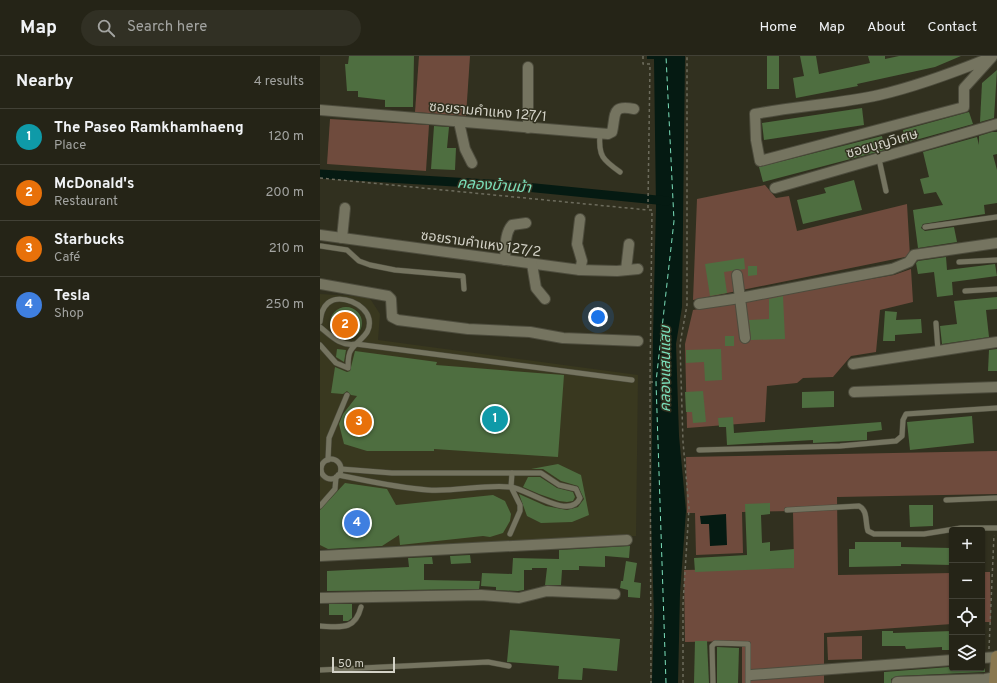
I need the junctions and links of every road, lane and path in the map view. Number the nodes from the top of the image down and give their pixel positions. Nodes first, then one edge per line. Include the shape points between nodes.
1 (643, 56) edge
2 (687, 56) edge
3 (993, 57) edge
4 (528, 67) dead end
5 (634, 109) dead end
6 (320, 110) edge
7 (459, 122) junction
8 (997, 124) edge
9 (528, 128) junction
10 (600, 134) junction
11 (878, 159) junction
12 (472, 164) dead end
13 (620, 172) dead end
14 (320, 178) edge
15 (775, 188) dead end
16 (886, 191) dead end
17 (345, 208) dead end
18 (648, 210) junction
19 (997, 218) edge
20 (580, 219) dead end
21 (526, 224) dead end
22 (925, 227) dead end
23 (320, 236) edge
24 (342, 238) junction
25 (997, 243) edge
26 (629, 244) dead end
27 (321, 246) dead end
28 (505, 260) junction
29 (997, 260) edge
30 (959, 262) dead end
31 (532, 264) junction
32 (638, 269) dead end
33 (580, 270) junction
34 (626, 270) junction
35 (737, 275) dead end
36 (320, 284) edge
37 (464, 289) dead end
38 (997, 290) edge
39 (965, 291) dead end
40 (740, 298) junction
41 (545, 299) dead end
42 (699, 304) dead end
43 (320, 322) edge
44 (936, 323) dead end
45 (320, 327) edge
46 (745, 338) dead end
47 (638, 341) dead end
48 (997, 342) edge
49 (356, 344) junction
50 (320, 345) edge
51 (938, 351) junction
52 (853, 364) dead end
53 (632, 380) dead end
54 (650, 382) junction
55 (656, 382) dead end
56 (997, 387) edge
57 (854, 392) dead end
58 (347, 395) dead end
59 (997, 408) edge
60 (699, 450) dead end
61 (328, 460) junction
62 (321, 466) edge
63 (341, 469) junction
64 (512, 473) junction
65 (337, 476) junction
66 (511, 487) junction
67 (997, 498) edge
68 (946, 500) dead end
69 (320, 506) edge
70 (787, 510) dead end
71 (996, 528) edge
72 (510, 534) dead end
73 (627, 540) dead end
74 (320, 556) edge
75 (614, 594) dead end
76 (320, 598) edge
77 (361, 607) dead end
78 (320, 626) edge
79 (991, 657) edge
80 (949, 660) edge
81 (509, 666) dead end
82 (320, 670) edge
83 (749, 678) edge
84 (995, 680) edge
85 (898, 682) dead end
86 (651, 683) edge
87 (683, 683) edge
88 (713, 683) edge

1 - 18 path via 643,64 650,64
2 - 87 path via 687,305 680,344 683,442 690,508 683,604
3 - 3 street via 929,82 878,95 756,114 756,140 760,161 964,107 964,88
4 - 9 street
5 - 10 street via 617,109 612,132
6 - 7 street, ซอยรามคำแหง 127/1
7 - 9 street, ซอยรามคำแหง 127/1
7 - 12 street via 465,149
8 - 11 street, ซอยบุญวิเศษ
9 - 10 street, ซอยรามคำแหง 127/1
10 - 13 lane via 602,156
11 - 15 street, ซอยบุญวิเศษ
11 - 16 lane
14 - 18 path
17 - 24 street
18 - 54 path via 652,210
19 - 22 lane
20 - 33 street via 577,244 582,261
21 - 28 street via 510,227
23 - 24 street, ซอยรามคำแหง 127/2
24 - 28 street, ซอยรามคำแหง 127/2
25 - 40 street via 914,254 909,262 892,269
26 - 34 street
27 - 37 lane via 347,250 359,261 370,265 395,270 463,276
28 - 31 street, ซอยรามคำแหง 127/2
29 - 30 lane
31 - 33 street, ซอยรามคำแหง 127/2
31 - 41 street via 536,288
32 - 34 street, ซอยรามคำแหง 127/2
33 - 34 street, ซอยรามคำแหง 127/2
35 - 40 street
36 - 47 street via 388,296 391,299 392,317 398,320 468,329 530,332 564,338
38 - 39 lane
40 - 42 street
40 - 46 street
43 - 49 lane via 324,306 331,301 358,304 368,316 370,327
44 - 51 lane
45 - 49 lane via 343,344
48 - 51 street
49 - 50 lane via 351,350 348,368 336,363
49 - 53 lane
51 - 52 street
54 - 55 path
54 - 86 path
56 - 57 street
58 - 61 lane via 329,438
59 - 60 lane via 906,414 902,436 896,441 840,446
61 - 62 lane
61 - 63 lane via 337,461
62 - 65 lane via 326,477
63 - 64 lane via 392,473
63 - 65 lane
64 - 66 lane
64 - 66 lane via 545,474 559,485 576,489 580,498 572,506 565,506 545,502
65 - 66 lane via 407,489
65 - 69 lane via 335,489
66 - 72 lane via 520,505 520,511
67 - 68 lane
70 - 71 lane via 859,506 865,512 868,531 874,534 924,534 961,528
71 - 79 path
73 - 74 street
75 - 76 street via 547,591 519,598 481,594
77 - 78 lane via 359,617 347,627
79 - 84 main road
80 - 83 street
81 - 82 lane via 488,662
83 - 88 lane via 748,644 715,643 712,646
84 - 85 street

